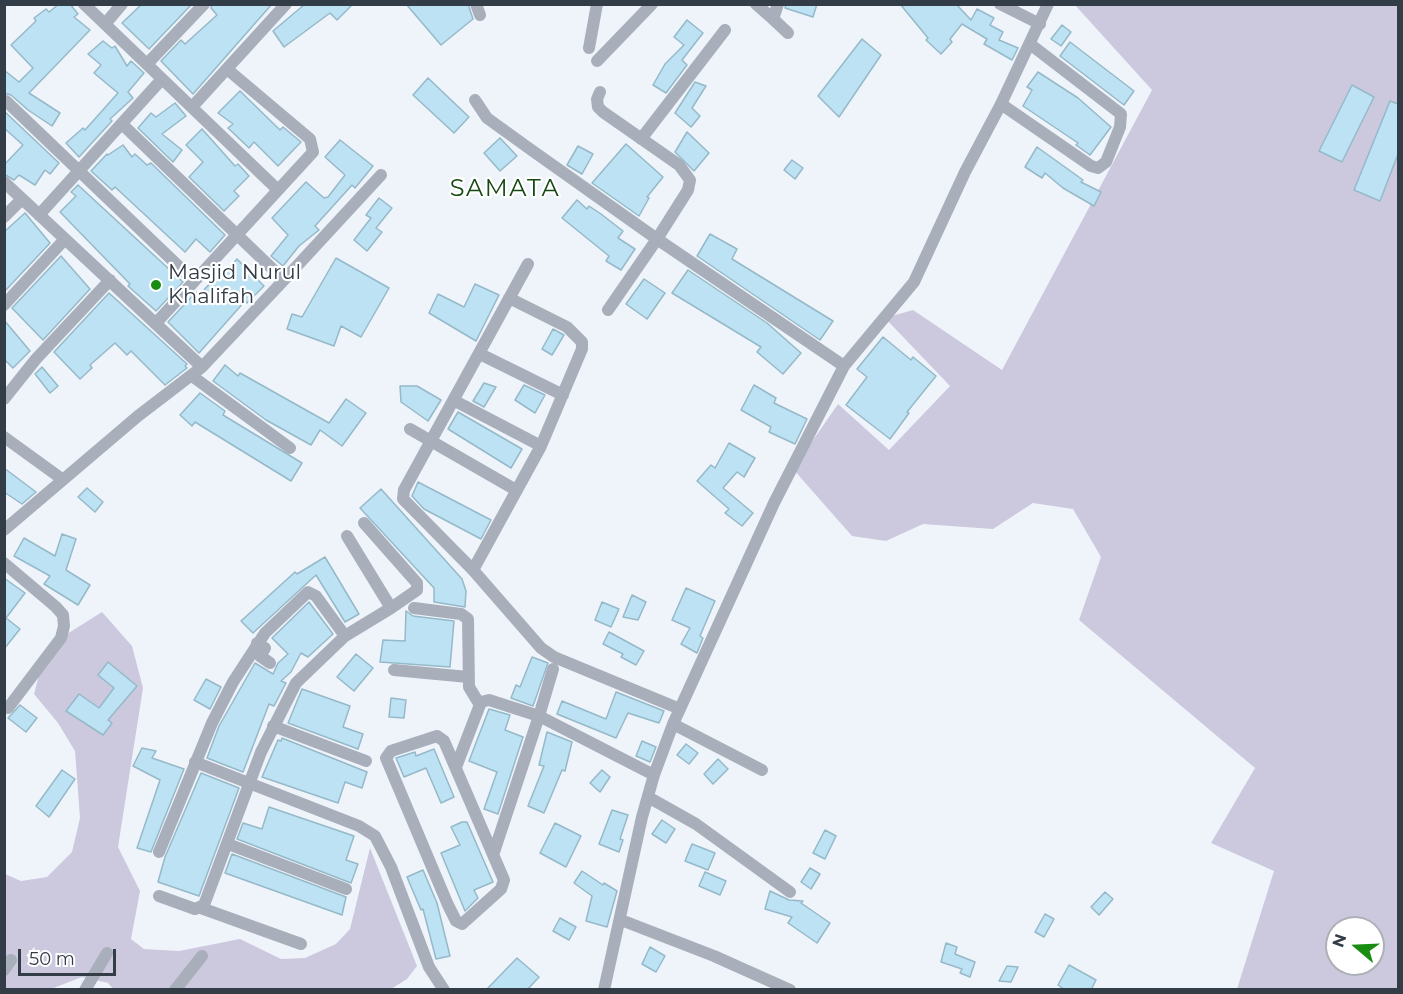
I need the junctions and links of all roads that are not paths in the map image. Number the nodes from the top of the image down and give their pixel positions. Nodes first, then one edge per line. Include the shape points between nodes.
1 (84, 4) edge
2 (122, 4) edge
3 (204, 4) edge
4 (285, 4) edge
5 (597, 4) edge
6 (652, 4) edge
7 (756, 4) edge
8 (778, 4) edge
9 (1000, 4) edge
10 (1048, 4) edge
11 (772, 19) junction
12 (105, 24) junction
13 (1040, 24) junction
14 (725, 30) dead end
15 (788, 33) dead end
16 (1030, 44) junction
17 (589, 48) dead end
18 (597, 61) dead end
19 (147, 64) junction
20 (227, 69) junction
21 (162, 79) junction
22 (600, 92) dead end
23 (6, 100) edge
24 (475, 100) dead end
25 (1001, 104) junction
26 (192, 107) junction
27 (122, 124) junction
28 (641, 139) junction
29 (79, 169) junction
30 (381, 175) dead end
31 (4, 182) edge
32 (278, 190) junction
33 (22, 199) junction
34 (39, 215) junction
35 (4, 217) edge
36 (237, 235) junction
37 (65, 239) junction
38 (657, 239) junction
39 (528, 264) dead end
40 (110, 280) junction
41 (193, 280) junction
42 (284, 280) junction
43 (509, 298) junction
44 (4, 305) edge
45 (608, 310) dead end
46 (156, 323) junction
47 (480, 354) junction
48 (844, 366) junction
49 (202, 367) junction
50 (192, 376) junction
51 (563, 395) junction
52 (4, 399) edge
53 (455, 401) junction
54 (410, 429) dead end
55 (4, 437) edge
56 (432, 443) junction
57 (541, 446) junction
58 (290, 448) dead end
59 (62, 479) junction
60 (516, 490) junction
61 (364, 524) dead end
62 (4, 530) edge
63 (347, 536) dead end
64 (4, 562) edge
65 (473, 570) junction
66 (391, 608) junction
67 (414, 608) dead end
68 (345, 636) junction
69 (257, 643) junction
70 (270, 663) dead end
71 (553, 669) dead end
72 (394, 670) dead end
73 (468, 677) junction
74 (480, 705) junction
75 (8, 708) dead end
76 (680, 709) junction
77 (539, 716) junction
78 (673, 724) junction
79 (273, 726) junction
80 (366, 761) dead end
81 (195, 762) junction
82 (456, 767) junction
83 (762, 771) dead end
84 (654, 775) junction
85 (249, 782) junction
86 (648, 797) junction
87 (228, 844) junction
88 (159, 852) dead end
89 (494, 852) junction
90 (346, 889) dead end
91 (790, 892) dead end
92 (159, 896) dead end
93 (201, 908) junction
94 (621, 920) junction
95 (301, 944) dead end
96 (107, 953) dead end
97 (202, 956) dead end
98 (85, 990) edge
99 (175, 990) edge
100 (444, 990) edge
101 (604, 990) edge
102 (790, 990) edge

1 - 12 street
2 - 12 street
3 - 19 street
4 - 20 street
5 - 17 street
6 - 18 street
7 - 11 street
8 - 11 street
9 - 13 street
10 - 13 street
11 - 15 street
12 - 19 street
13 - 16 street
14 - 28 street
16 - 25 street
16 - 25 street via 1121,114 1106,162 1098,168 1091,166
19 - 21 street
20 - 26 street
20 - 32 street via 313,145 308,159
21 - 26 street
21 - 27 street
22 - 28 street via 598,107
23 - 29 street
24 - 38 street via 487,118
25 - 48 street via 914,282
26 - 32 street
27 - 29 street
27 - 36 street
28 - 38 street via 679,165 690,180 688,190
29 - 34 street
29 - 41 street
30 - 42 street
31 - 33 street
32 - 36 street
33 - 34 street
33 - 35 street
34 - 37 street
36 - 41 street
36 - 42 street
37 - 40 street
37 - 44 street
38 - 45 street
38 - 48 street
39 - 43 street
40 - 46 street
40 - 52 street
41 - 46 street
42 - 49 street
43 - 47 street
43 - 51 street via 567,327 582,342
46 - 49 street
47 - 51 street
47 - 53 street
48 - 76 street via 763,525
49 - 50 street
50 - 58 street
50 - 59 street
51 - 57 street
53 - 56 street
53 - 57 street
54 - 56 street
55 - 59 street
56 - 60 street
56 - 65 street via 404,490 403,499
57 - 60 street
59 - 62 street
60 - 65 street
61 - 66 street via 417,583 417,590
63 - 66 street
64 - 75 street via 56,607 63,615 64,626 61,638
65 - 76 street via 541,648 554,657
66 - 68 street
67 - 73 street via 466,617
68 - 69 street via 316,596 308,592
68 - 79 street via 296,682
69 - 70 street via 265,648 260,656
69 - 81 street via 233,682
71 - 77 street
72 - 73 street
73 - 74 street via 470,692
74 - 77 street via 489,700
74 - 82 street
76 - 78 street
77 - 84 street
77 - 89 street
78 - 83 street
78 - 84 street
79 - 80 street
79 - 85 street
81 - 85 street
81 - 88 street
82 - 89 street
82 - 89 street via 444,741 437,736 386,756 458,923 465,922 503,885
84 - 86 street
85 - 87 street
85 - 100 street via 375,836 429,967
86 - 91 street via 696,824
86 - 94 street
87 - 90 street
87 - 93 street
92 - 93 street
93 - 95 street
94 - 101 street
94 - 102 street
96 - 98 street
97 - 99 street

